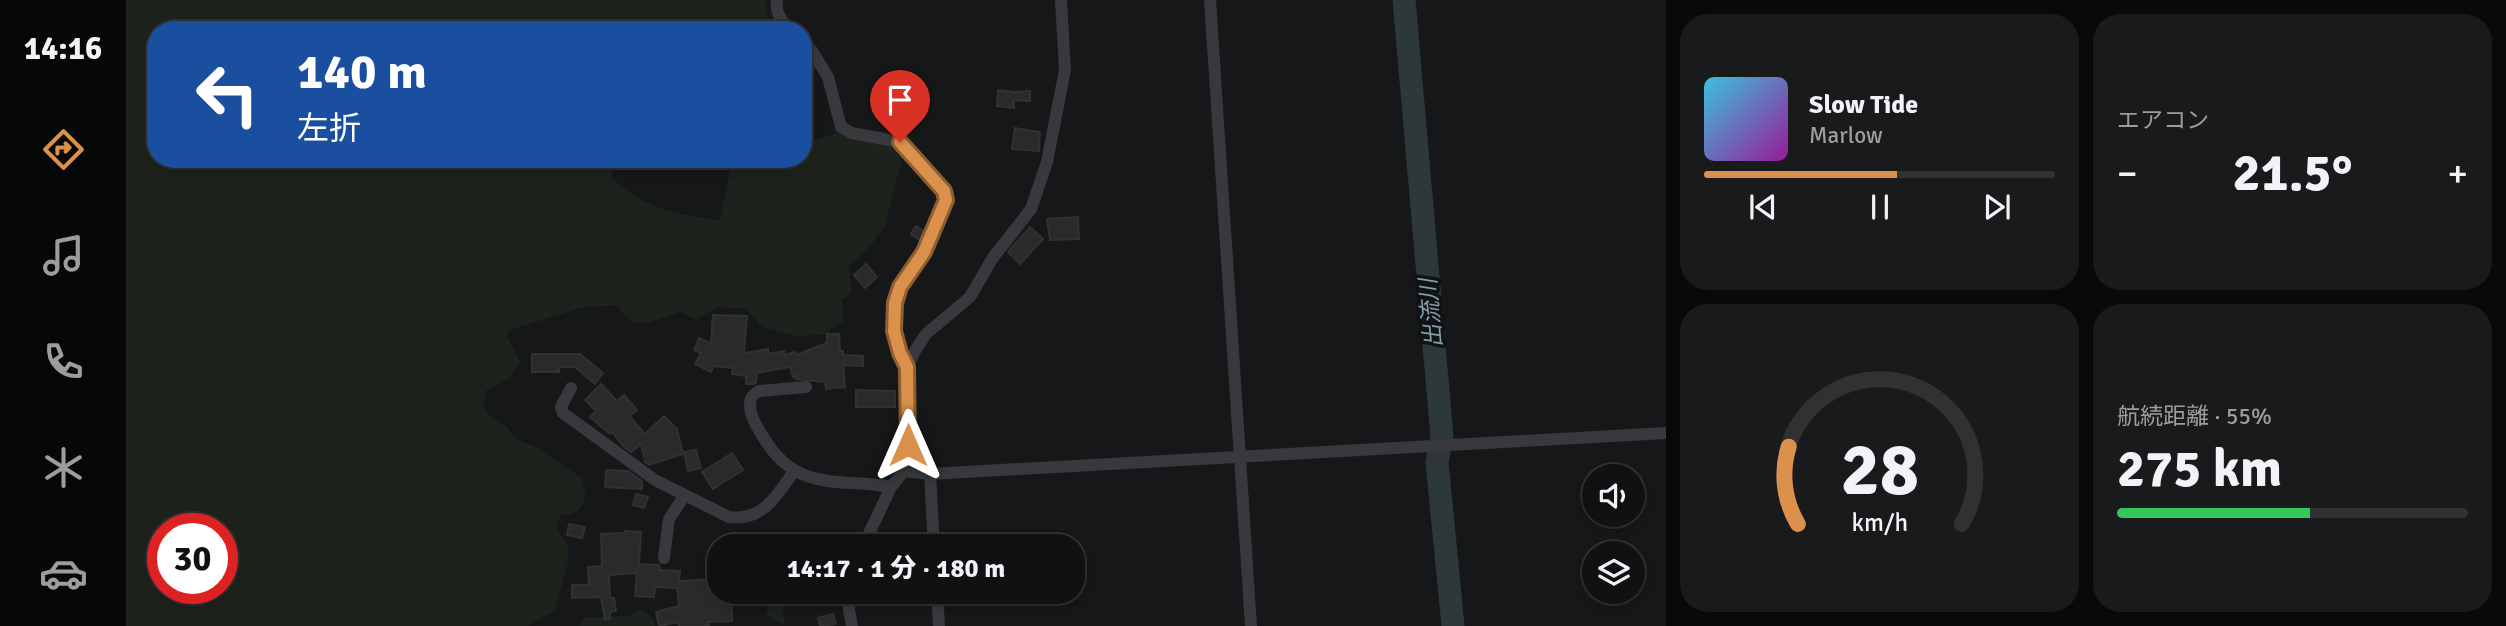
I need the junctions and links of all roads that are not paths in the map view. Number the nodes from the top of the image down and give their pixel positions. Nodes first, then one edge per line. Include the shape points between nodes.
1 (777, 0) edge
2 (1061, 0) edge
3 (1210, 0) edge
4 (783, 21) edge
5 (812, 51) edge
6 (907, 367) junction
7 (806, 387) dead end
8 (571, 388) dead end
9 (1666, 433) edge
10 (1240, 457) junction
11 (794, 471) junction
12 (904, 471) junction
13 (930, 474) junction
14 (891, 487) junction
15 (685, 495) junction
16 (869, 534) edge
17 (933, 534) edge
18 (664, 558) dead end
19 (850, 604) edge
20 (938, 604) edge
21 (852, 626) edge
22 (939, 626) edge
23 (1251, 626) edge

1 - 4 street via 776,10
2 - 6 street via 1065,70 1047,162 1031,209 992,259 970,297 926,334
3 - 10 street
5 - 6 street via 828,77 841,127 900,142 946,196 934,232 895,303 894,331
6 - 12 street
7 - 11 street via 759,391 750,399 758,429 779,460
8 - 15 street via 561,407 563,413 640,470
9 - 10 street
10 - 13 street
10 - 23 street
11 - 14 street via 813,478
11 - 15 street via 774,502 742,516 729,517
12 - 13 street
12 - 14 street
13 - 17 street
14 - 16 street
15 - 18 street via 669,519
19 - 21 street
20 - 22 street

